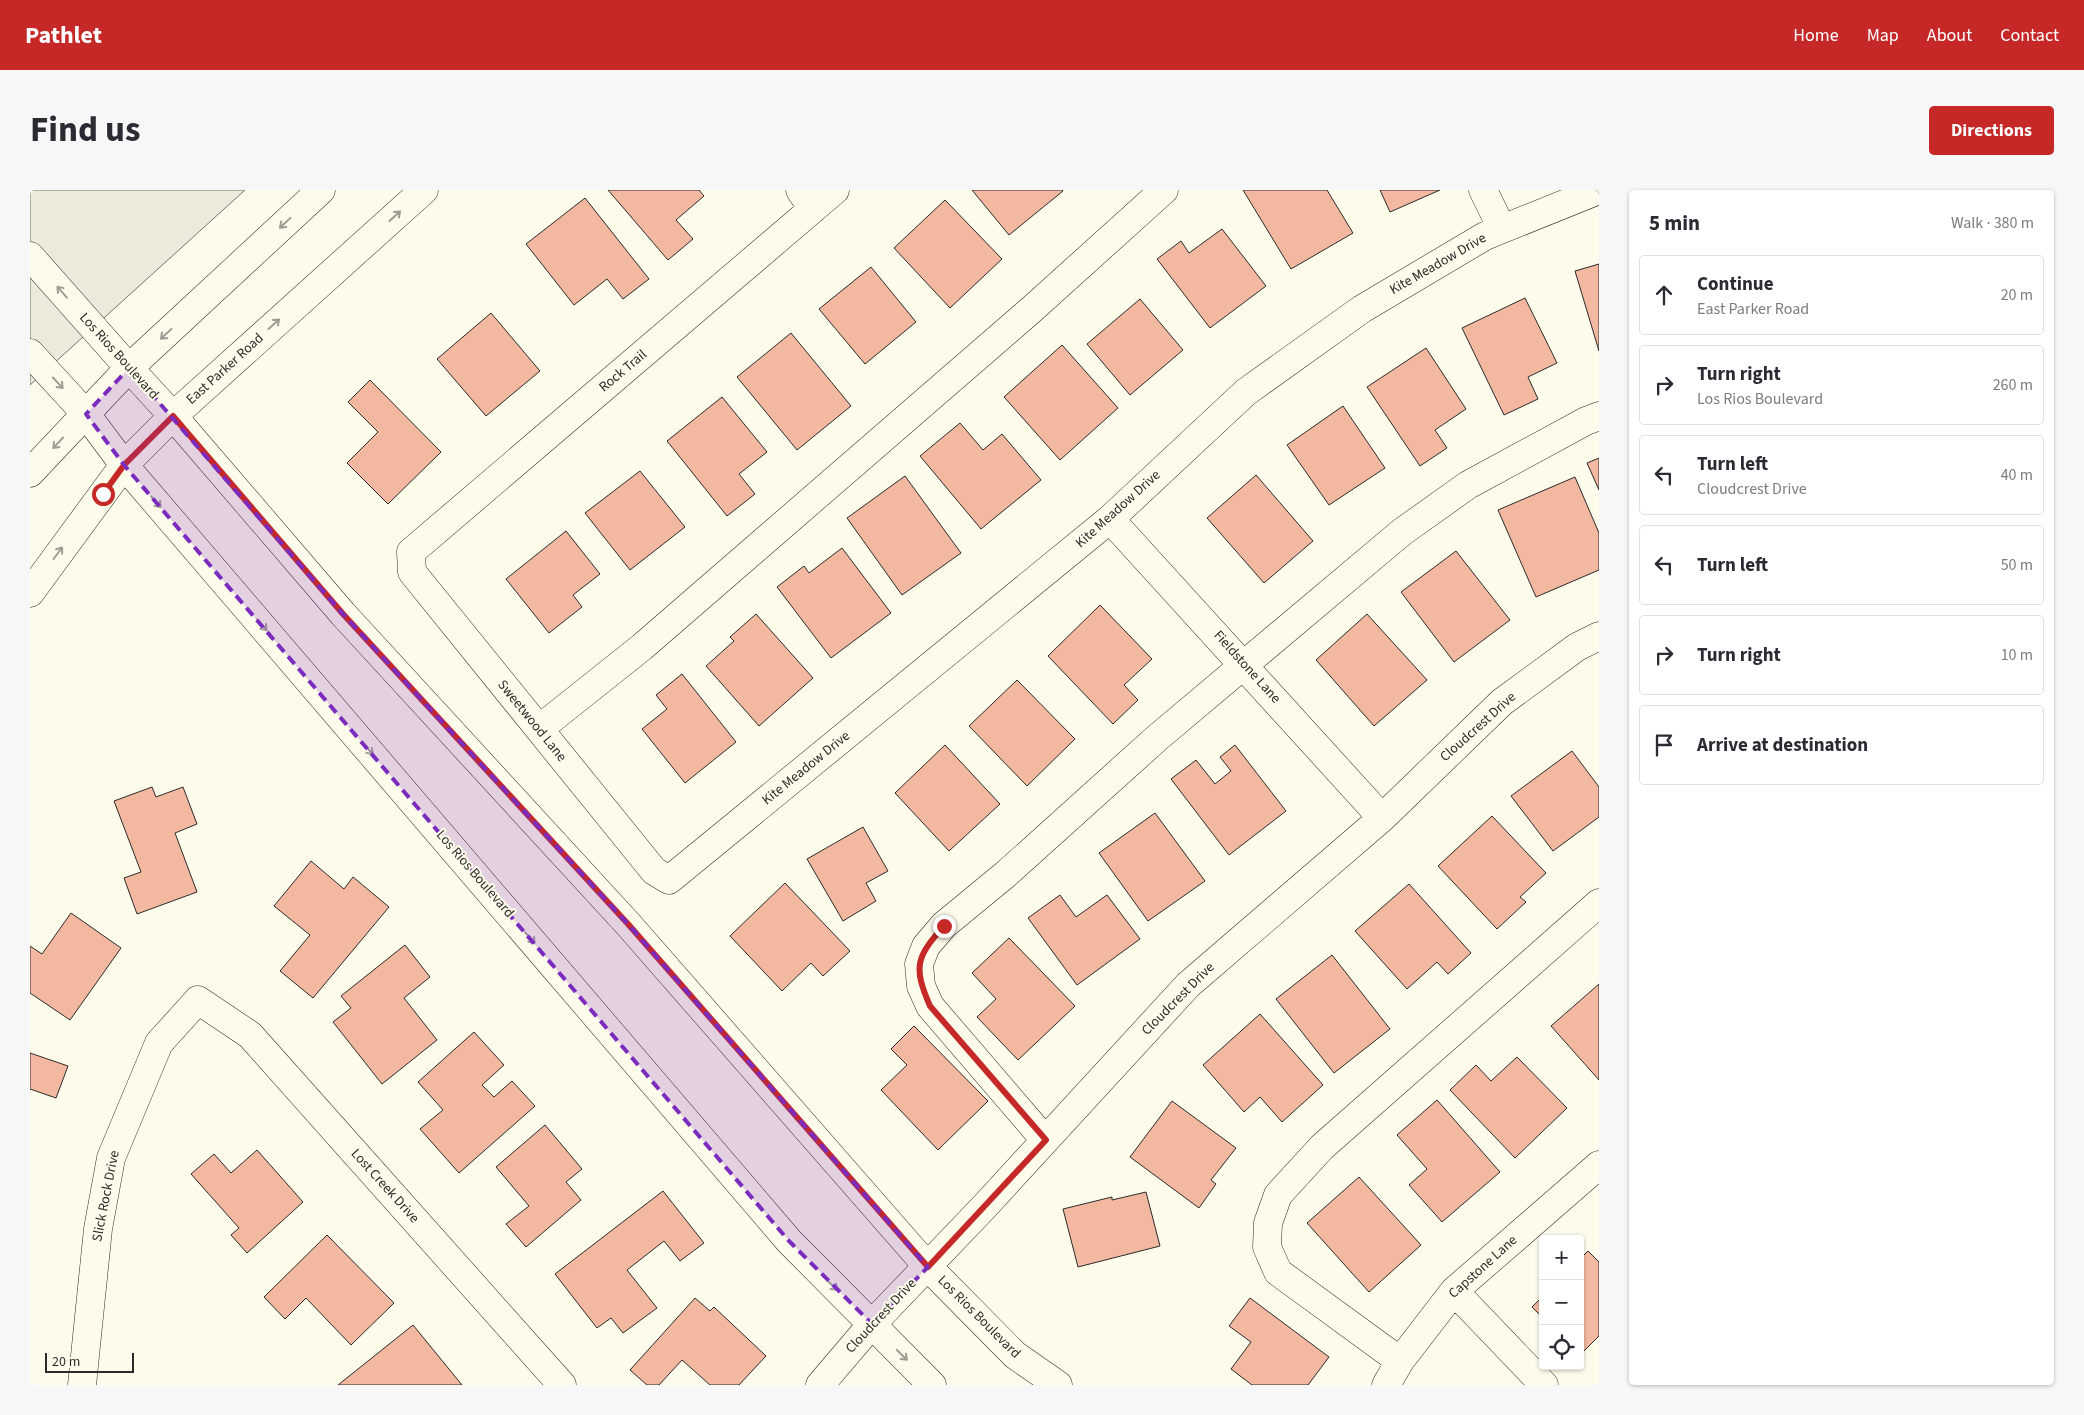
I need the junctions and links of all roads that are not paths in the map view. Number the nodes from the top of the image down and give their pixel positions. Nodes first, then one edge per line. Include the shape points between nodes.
1 (321, 190) edge
2 (424, 190) edge
3 (835, 190) edge
4 (1164, 190) edge
5 (1483, 190) edge
6 (1599, 190) edge
7 (806, 200) edge
8 (1502, 229) junction
9 (30, 256) edge
10 (30, 353) edge
11 (129, 368) junction
12 (86, 414) junction
13 (173, 416) junction
14 (1599, 416) edge
15 (124, 465) junction
16 (30, 473) edge
17 (1110, 519) junction
18 (411, 552) joint
19 (30, 593) edge
20 (1599, 636) edge
21 (1245, 664) junction
22 (539, 729) junction
23 (1382, 818) junction
24 (669, 880) joint
25 (1599, 903) edge
26 (198, 1000) joint
27 (1046, 1140) junction
28 (1599, 1165) edge
29 (928, 1267) junction
30 (1454, 1291) junction
31 (872, 1324) junction
32 (1400, 1361) junction
33 (82, 1385) edge
34 (562, 1385) edge
35 (820, 1385) edge
36 (932, 1385) edge
37 (1058, 1385) edge
38 (1386, 1385) edge
39 (1544, 1385) edge

1 -> 11 street
13 -> 2 street, East Parker Road
3 - 7 street, Rock Trail
4 - 22 street via 1031,310 642,647
5 - 8 street
6 - 8 street, Kite Meadow Drive
7 - 18 street, Rock Trail
8 - 17 street, Kite Meadow Drive via 1362,309 1246,392
11 -> 9 street, Los Rios Boulevard
10 -> 12 street, Los Rios Boulevard
11 - 12 street
11 - 13 street, Los Rios Boulevard
12 - 15 street, Los Rios Boulevard
12 -> 16 street
13 - 15 street, East Parker Road
13 - 29 street, Los Rios Boulevard via 343,614 628,924
14 - 21 street via 1468,485 1402,532
19 -> 15 street, East Parker Road
15 -> 31 street, Los Rios Boulevard via 789,1241
17 - 21 street, Fieldstone Lane
17 - 24 street, Kite Meadow Drive
18 - 22 street, Sweetwood Lane via 412,572
20 - 23 street, Cloudcrest Drive via 1577,647 1502,702
21 - 23 street, Fieldstone Lane
21 - 27 street via 944,926 926,946 919,964 921,986 930,1006
22 - 24 street, Sweetwood Lane via 654,871
23 - 27 street, Cloudcrest Drive via 1188,985
25 - 32 street via 1322,1147 1278,1195 1268,1223 1267,1248 1278,1272
26 - 33 street, Slick Rock Drive via 159,1043 111,1158 98,1229
26 - 34 street, Lost Creek Drive via 250,1035
27 - 29 street, Cloudcrest Drive
28 - 30 street, Capstone Lane
29 - 31 street, Cloudcrest Drive
29 - 37 street, Los Rios Boulevard via 1015,1355
30 - 32 street, Capstone Lane
30 - 39 street
31 - 35 street, Cloudcrest Drive
31 -> 36 street, Los Rios Boulevard
32 - 38 street, Capstone Lane

